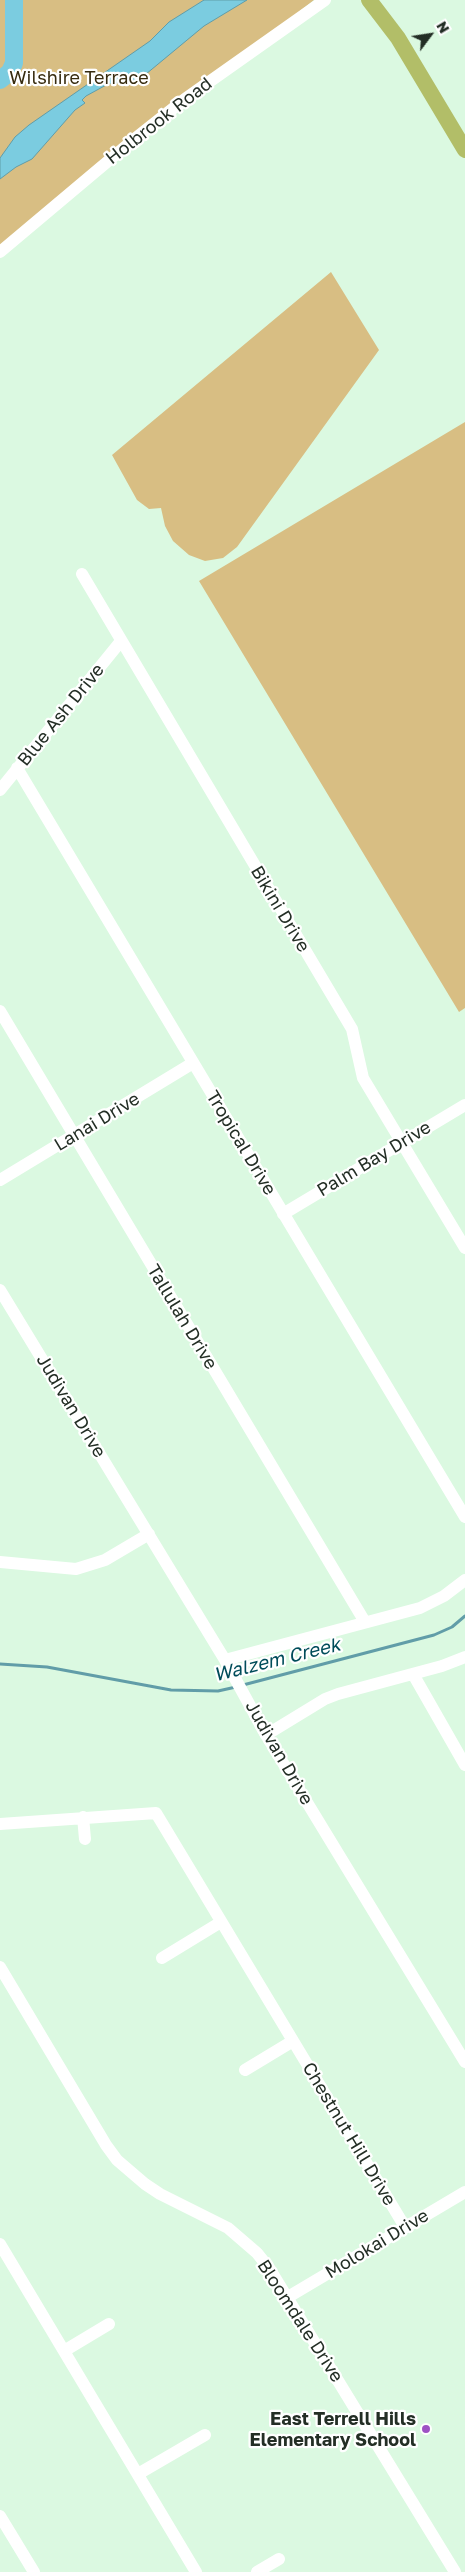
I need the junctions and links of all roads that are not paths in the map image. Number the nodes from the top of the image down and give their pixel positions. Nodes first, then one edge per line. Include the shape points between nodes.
1 (325, 0) edge
2 (369, 0) edge
3 (465, 150) edge
4 (0, 252) edge
5 (82, 574) dead end
6 (122, 641) junction
7 (18, 768) junction
8 (0, 790) edge
9 (0, 1011) edge
10 (193, 1063) junction
11 (465, 1105) edge
12 (73, 1136) junction
13 (401, 1143) junction
14 (0, 1180) edge
15 (283, 1214) junction
16 (465, 1248) edge
17 (0, 1290) edge
18 (465, 1517) edge
19 (149, 1534) junction
20 (0, 1562) edge
21 (465, 1580) edge
22 (365, 1622) junction
23 (465, 1657) edge
24 (225, 1660) junction
25 (412, 1674) junction
26 (266, 1735) junction
27 (465, 1765) edge
28 (83, 1817) junction
29 (0, 1824) edge
30 (85, 1839) dead end
31 (221, 1922) junction
32 (162, 1958) dead end
33 (1, 1973) edge
34 (293, 2041) junction
35 (465, 2062) edge
36 (245, 2070) dead end
37 (465, 2192) edge
38 (406, 2227) junction
39 (0, 2244) edge
40 (288, 2297) junction
41 (109, 2324) dead end
42 (64, 2351) junction
43 (205, 2435) dead end
44 (138, 2474) junction
45 (0, 2516) edge
46 (279, 2559) dead end
47 (34, 2572) edge
48 (196, 2572) edge
49 (257, 2572) edge
50 (455, 2572) edge

1 - 4 street, Holbrook Road via 170,111
2 - 3 main road via 398,38
5 - 6 street, Bikini Drive
6 - 7 street, Blue Ash Drive
6 - 13 street, Bikini Drive via 352,1029 363,1078
7 - 8 street, Blue Ash Drive
7 - 10 street, Tropical Drive
9 - 12 street, Tallulah Drive
10 - 12 street, Lanai Drive
10 - 15 street, Tropical Drive
11 - 13 street, Palm Bay Drive
12 - 14 street, Lanai Drive
12 - 22 street, Tallulah Drive
13 - 15 street, Palm Bay Drive
13 - 16 street, Bikini Drive
15 - 18 street, Tropical Drive
17 - 19 street, Judivan Drive
19 - 20 street via 105,1560 81,1568 66,1570
19 - 24 street, Judivan Drive
21 - 22 street via 433,1603
22 - 24 street
23 - 25 street
24 - 26 street, Judivan Drive
25 - 26 street via 325,1699
25 - 27 street
26 - 35 street, Judivan Drive
28 - 29 street
28 - 30 street
28 - 31 street, Chestnut Hill Drive via 156,1813
31 - 32 street
31 - 34 street, Chestnut Hill Drive
33 - 40 street, Bloomdale Drive via 117,2160 145,2184 212,2217 243,2240 269,2268
34 - 36 street
34 - 38 street, Chestnut Hill Drive
37 - 38 street, Molokai Drive
38 - 40 street, Molokai Drive
39 - 42 street
40 - 50 street, Bloomdale Drive
41 - 42 street
42 - 44 street
43 - 44 street
44 - 48 street
45 - 47 street
46 - 49 street

